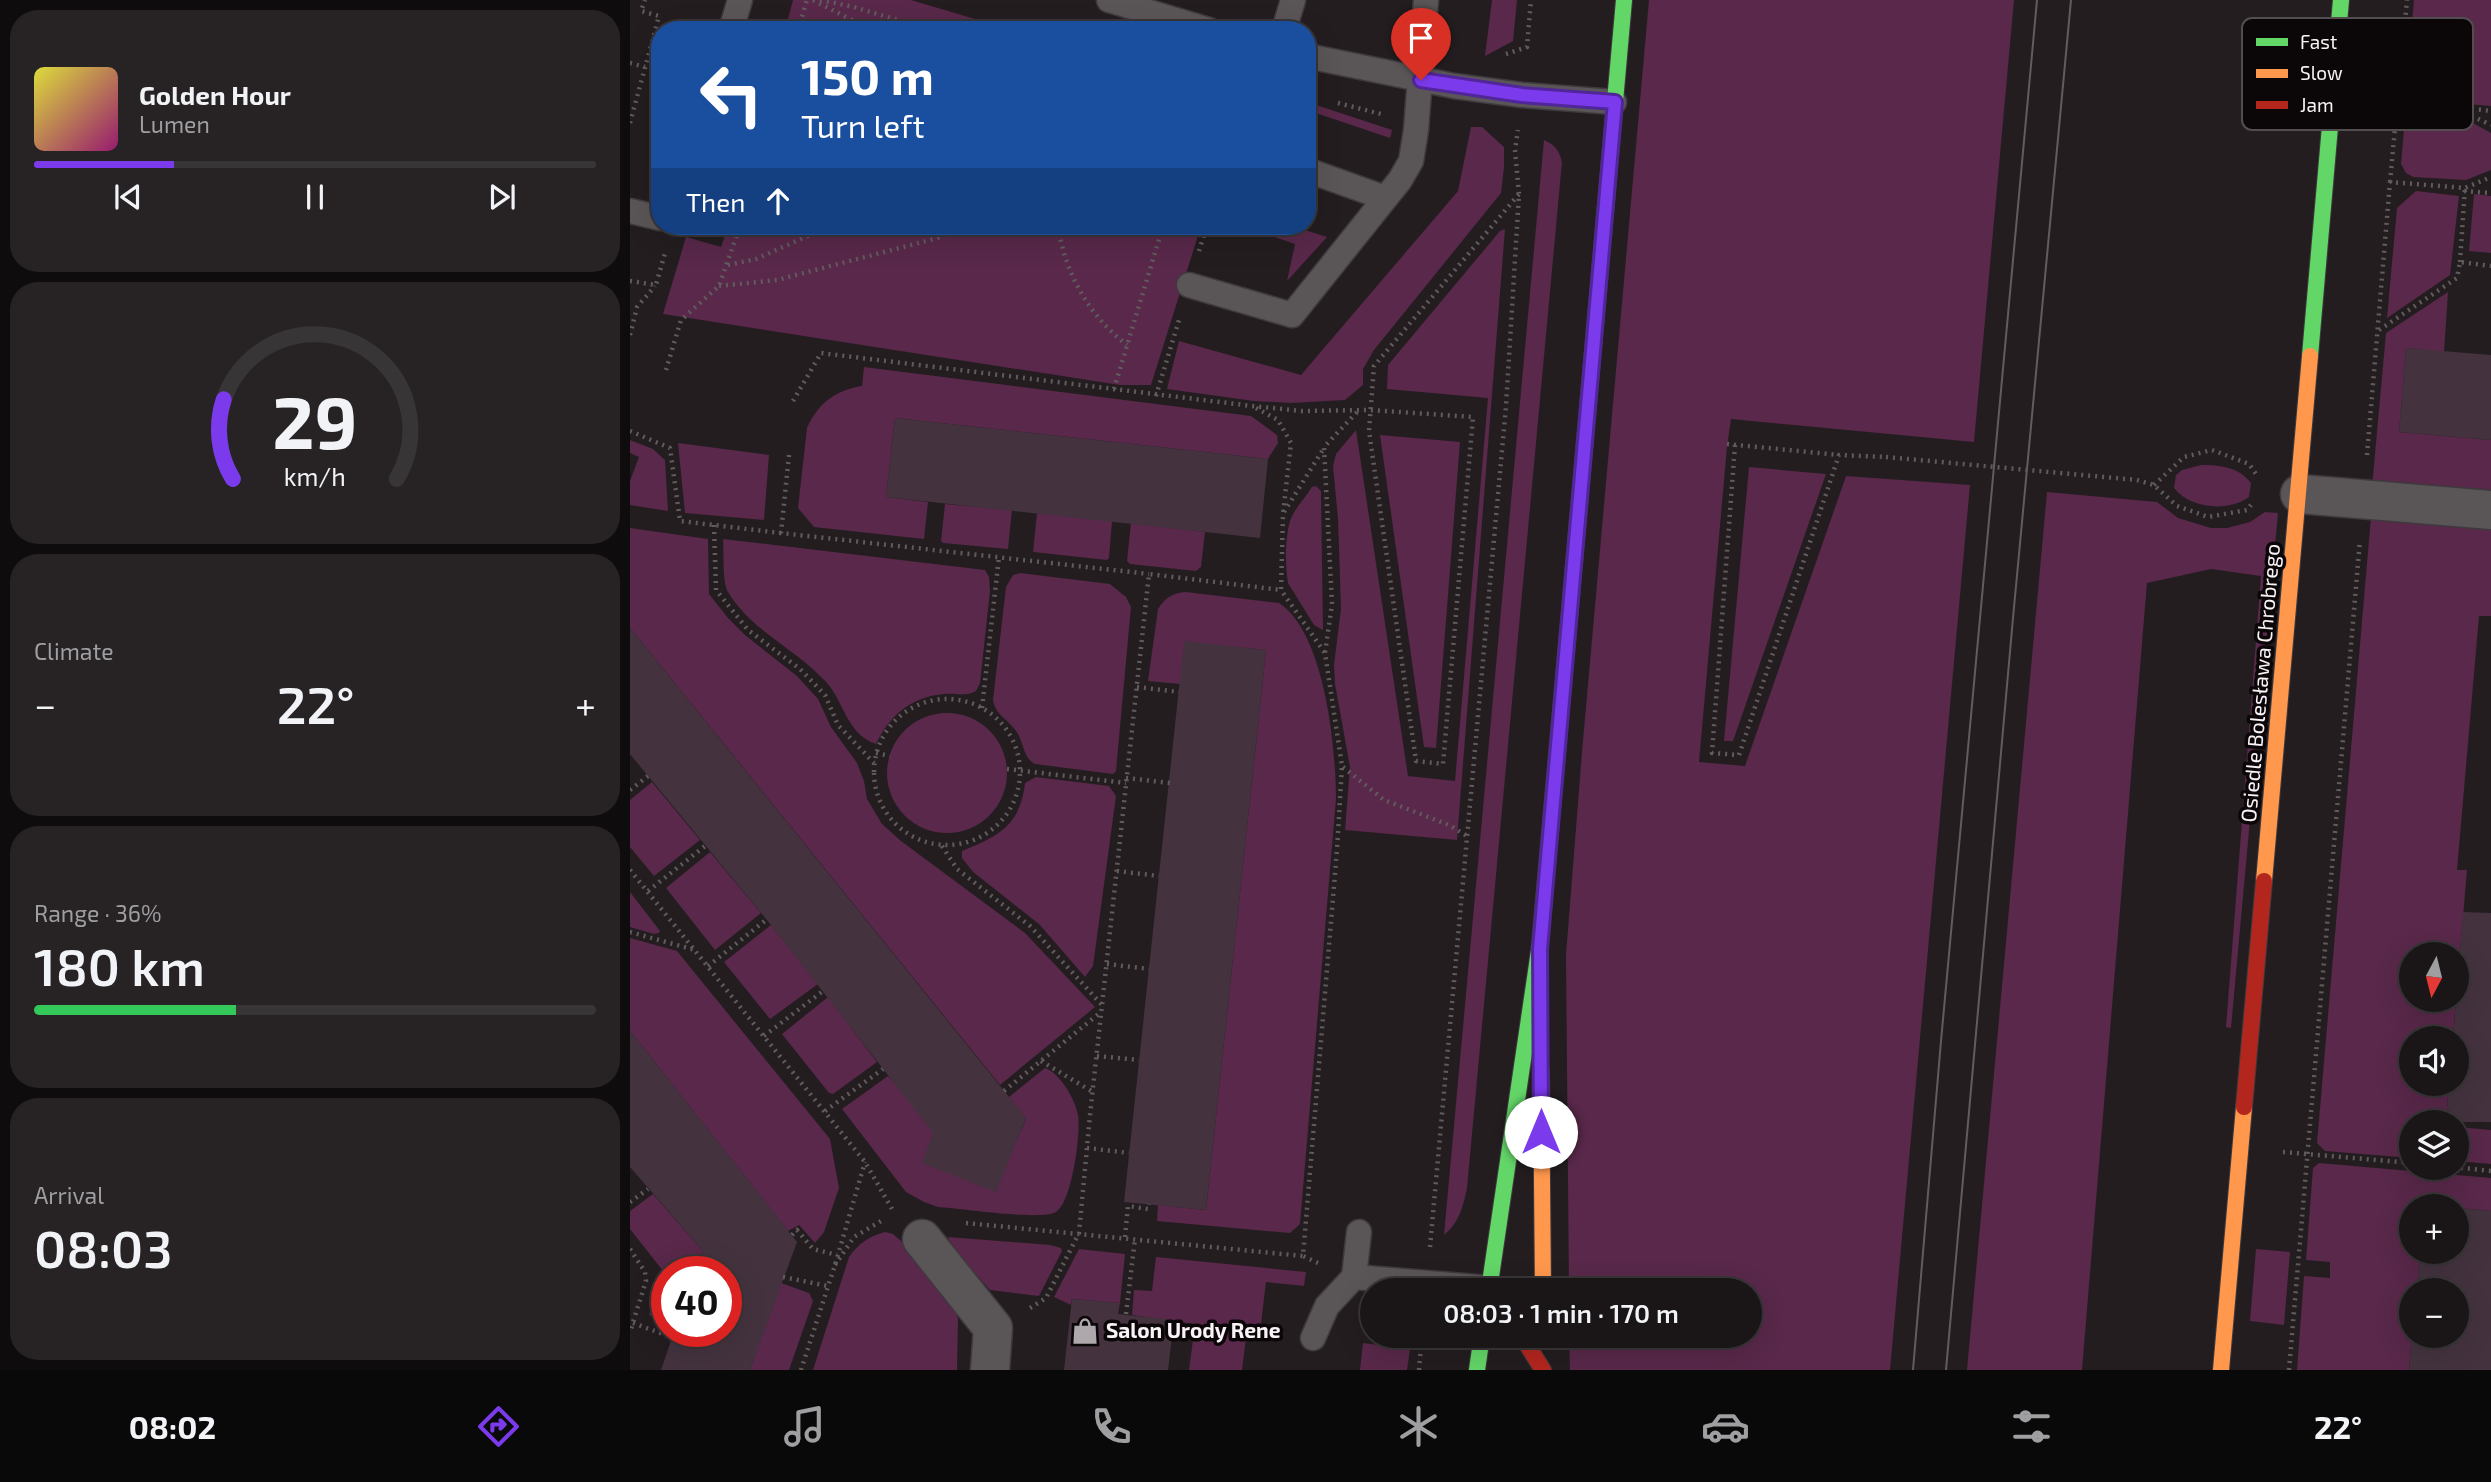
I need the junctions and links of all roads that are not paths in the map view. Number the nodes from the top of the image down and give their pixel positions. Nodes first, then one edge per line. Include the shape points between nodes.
1 (740, 0) edge
2 (1109, 0) edge
3 (1293, 0) edge
4 (1426, 0) edge
5 (1624, 0) edge
6 (2342, 0) edge
7 (1173, 9) edge
8 (2340, 18) edge
9 (734, 21) edge
10 (1194, 21) edge
11 (1287, 21) edge
12 (1316, 58) edge
13 (1421, 80) junction
14 (1615, 102) junction
15 (2326, 130) edge
16 (1316, 173) edge
17 (1385, 198) junction
18 (630, 211) edge
19 (651, 216) edge
20 (1189, 285) dead end
21 (2283, 491) junction
22 (2491, 510) edge
23 (1540, 949) junction
24 (909, 1228) road end
25 (1359, 1232) dead end
26 (1354, 1276) junction
27 (1375, 1278) edge
28 (1491, 1278) edge
29 (1543, 1278) edge
30 (1312, 1338) dead end
31 (1480, 1348) edge
32 (1529, 1348) edge
33 (1543, 1348) edge
34 (990, 1370) edge
35 (1477, 1370) edge
36 (1543, 1370) edge
37 (2221, 1370) edge

1 - 9 lane
2 - 7 lane
3 - 11 lane
4 - 13 lane
5 - 14 street
6 - 8 street, Osiedle Bolesława Chrobrego
7 - 10 lane
12 - 13 lane
13 - 14 lane via 1522,95
13 - 17 lane via 1411,161
14 - 23 street
15 - 21 street, Osiedle Bolesława Chrobrego
16 - 17 lane
17 - 20 lane via 1292,315
18 - 19 lane
21 - 22 street
21 - 37 street, Osiedle Bolesława Chrobrego via 2241,1148
23 - 28 street
23 - 29 street
24 - 34 street via 993,1328
25 - 26 lane
26 - 27 lane
26 - 30 lane via 1327,1306
31 - 35 street
32 - 36 street
33 - 36 street

